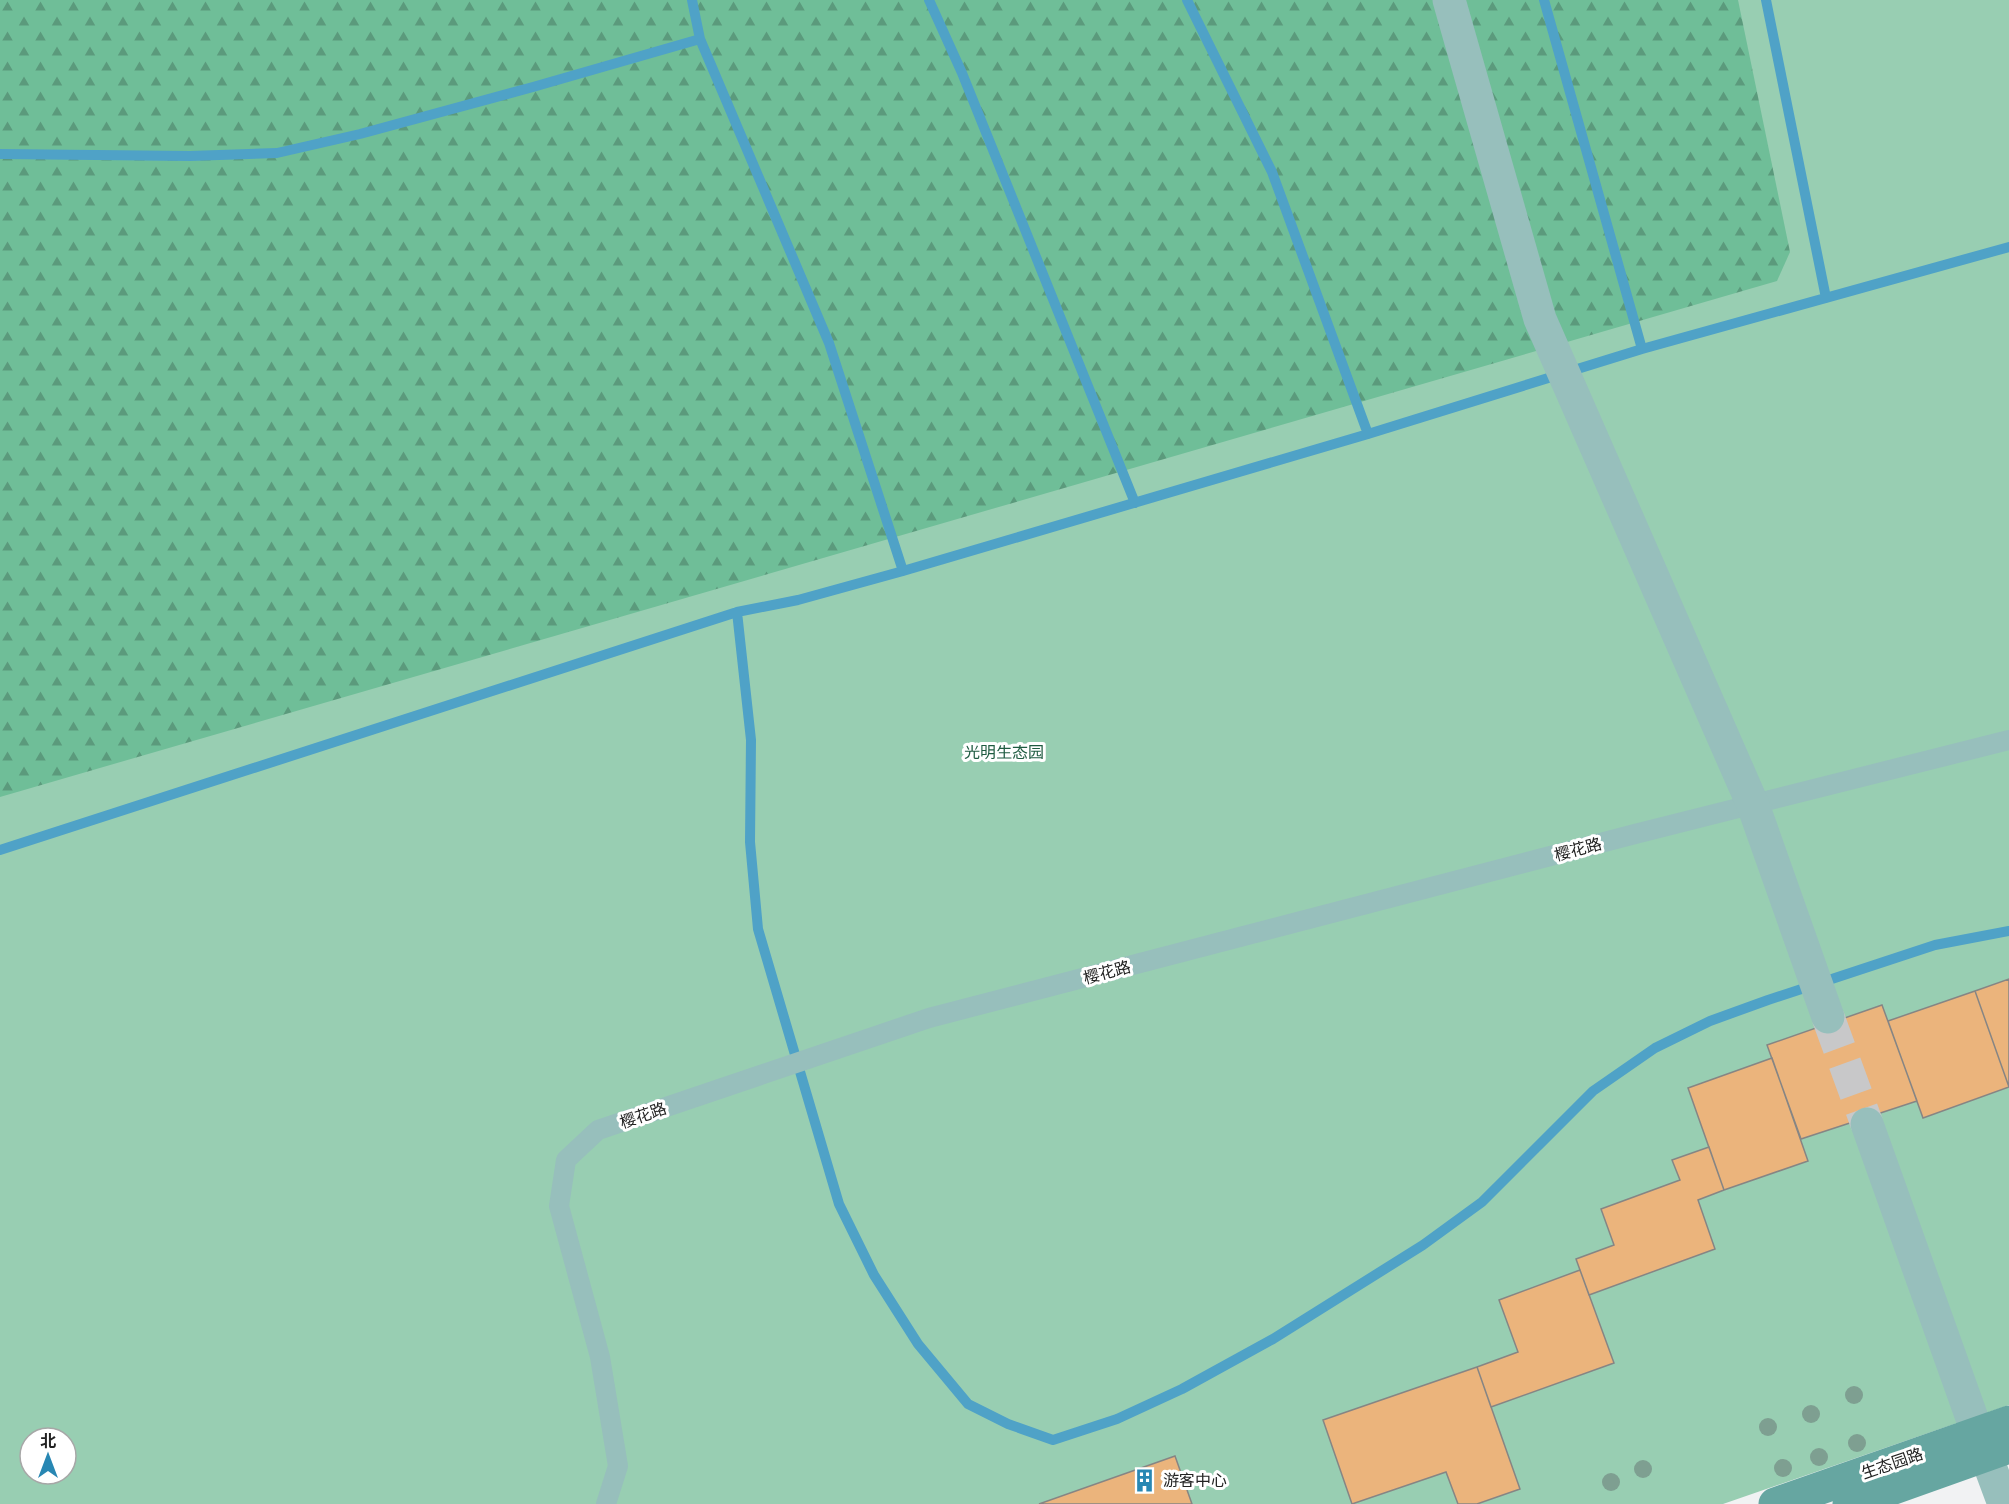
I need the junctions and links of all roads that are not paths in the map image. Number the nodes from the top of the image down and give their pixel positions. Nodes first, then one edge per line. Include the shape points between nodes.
1 (1449, 0) edge
2 (2009, 740) edge
3 (1753, 806) junction
4 (1828, 1017) tunnel mouth
5 (1867, 1124) tunnel mouth
6 (1972, 1418) dead end
7 (2009, 1422) edge
8 (2000, 1458) edge
9 (606, 1504) edge
10 (1775, 1504) edge
11 (1849, 1504) edge
12 (2004, 1504) edge

1 - 3 street via 1540,319
2 - 3 lane, 樱花路
3 - 4 street
3 - 9 lane, 樱花路 via 929,1018 598,1130 566,1160 559,1206 600,1358 618,1466
5 - 6 street
7 - 10 street, 生态园路
8 - 11 street, 生态园路
8 - 12 street

